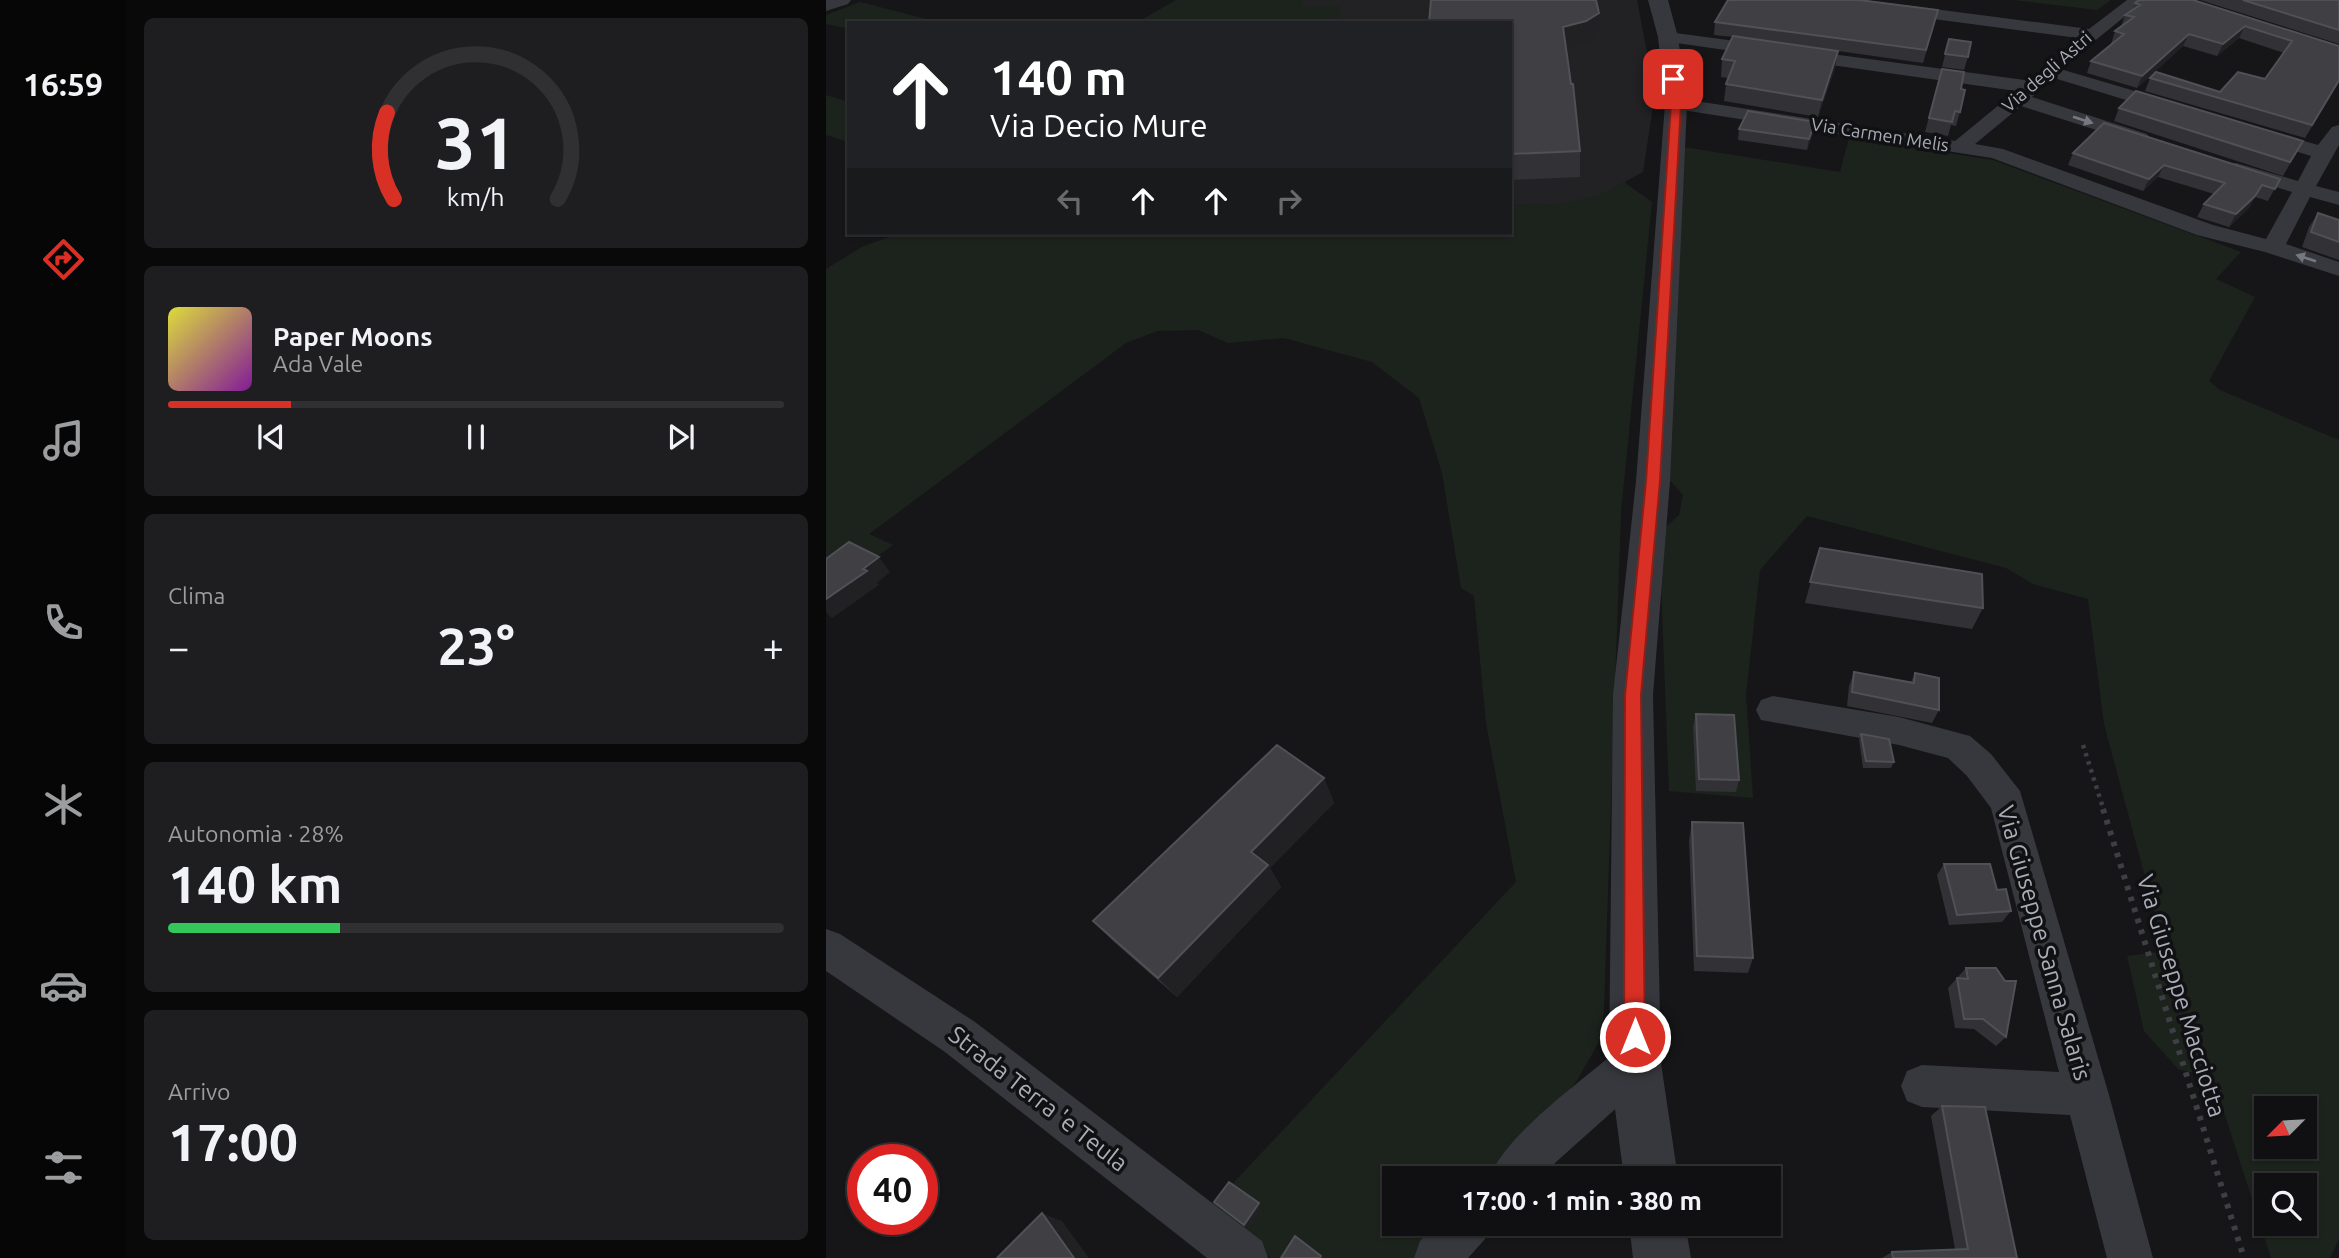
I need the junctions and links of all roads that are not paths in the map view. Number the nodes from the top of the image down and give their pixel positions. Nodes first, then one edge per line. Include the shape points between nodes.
1 (841, 0) edge
2 (1658, 0) edge
3 (1826, 0) edge
4 (2137, 0) edge
5 (826, 5) edge
6 (2089, 34) junction
7 (1668, 37) junction
8 (2050, 71) junction
9 (2025, 93) junction
10 (1676, 104) junction
11 (2193, 114) edge
12 (2245, 130) edge
13 (2333, 143) edge
14 (2161, 145) edge
15 (1959, 147) junction
16 (2214, 162) edge
17 (2302, 191) junction
18 (2339, 199) edge
19 (2273, 247) junction
20 (2339, 269) edge
21 (1773, 710) dead end
22 (826, 948) edge
23 (1635, 1063) junction
24 (1922, 1086) dead end
25 (2088, 1095) junction
26 (1522, 1166) edge
27 (1649, 1166) edge
28 (1457, 1236) edge
29 (1659, 1236) edge
30 (1244, 1258) edge
31 (1437, 1258) edge
32 (1662, 1258) edge
33 (2130, 1258) edge

1 - 5 street
2 - 7 street
3 - 6 street
4 - 6 street, Via degli Astri
6 - 8 street, Via degli Astri
7 - 9 street
7 - 10 street
8 - 9 street, Via degli Astri
8 - 11 street
9 -> 14 street
9 - 15 street, Via degli Astri
10 - 15 street, Via Carmen Melis
10 - 23 street via 1653,481 1633,695
12 - 13 street
13 - 17 street
15 - 19 street, Via Carmen Melis via 1996,153 2214,233
16 - 17 street
17 - 18 street
17 - 19 street
20 -> 19 street, Via Carmen Melis
21 - 25 street, Via Giuseppe Sanna Salaris via 1929,737 1958,746 1979,765 2007,802
22 - 30 street, Strada Terra 'e Teula via 960,1037
23 - 26 street
23 - 27 street
24 - 25 street
25 - 33 street, Via Giuseppe Sanna Salaris
28 - 31 street
29 - 32 street

